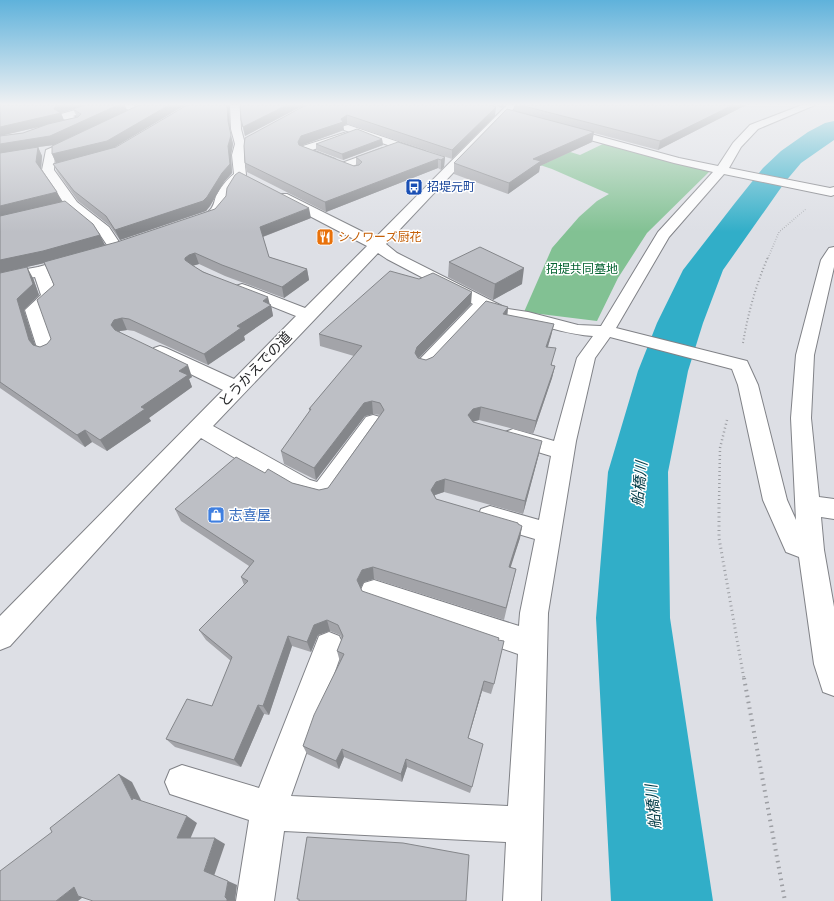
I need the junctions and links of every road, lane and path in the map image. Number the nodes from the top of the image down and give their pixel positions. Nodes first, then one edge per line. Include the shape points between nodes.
1 (61, 147) edge
2 (241, 147) edge
3 (309, 147) edge
4 (395, 147) edge
5 (401, 147) edge
6 (461, 147) edge
7 (627, 147) edge
8 (736, 147) edge
9 (57, 149) junction
10 (42, 151) dead end
11 (442, 161) junction
12 (62, 166) edge
13 (342, 166) junction
14 (48, 170) junction
15 (726, 170) junction
16 (355, 171) edge
17 (240, 175) junction
18 (254, 182) edge
19 (268, 190) edge
20 (832, 192) edge
21 (72, 205) junction
22 (58, 209) edge
23 (190, 222) edge
24 (131, 243) edge
25 (377, 245) junction
26 (116, 248) junction
27 (834, 251) edge
28 (102, 252) edge
29 (88, 257) edge
30 (40, 271) junction
31 (0, 279) edge
32 (226, 283) edge
33 (483, 303) junction
34 (308, 315) junction
35 (612, 333) junction
36 (147, 346) edge
37 (47, 351) edge
38 (736, 364) junction
39 (425, 365) edge
40 (236, 388) junction
41 (727, 417) dead end
42 (374, 422) edge
43 (199, 427) junction
44 (494, 432) edge
45 (563, 451) junction
46 (808, 505) junction
47 (467, 509) edge
48 (834, 509) edge
49 (549, 533) junction
50 (811, 550) junction
51 (374, 592) dead end
52 (0, 636) edge
53 (533, 645) junction
54 (329, 646) dead end
55 (834, 681) edge
56 (182, 782) dead end
57 (269, 809) junction
58 (524, 825) junction
59 (256, 901) edge
60 (522, 901) edge
61 (785, 901) edge

1 - 9 street
2 - 17 street via 238,155
3 - 13 street via 306,151
4 - 13 street
5 - 11 street
6 - 11 street, とうかえでの道
7 - 15 street via 678,161
8 - 15 street
9 - 10 street
9 - 14 street via 50,152
11 - 25 street, とうかえでの道
12 - 14 street
13 - 16 street
14 - 21 street
15 - 20 street
15 - 35 street via 664,235
17 - 18 street
17 - 23 street via 231,182 222,197 221,205 212,215
19 - 25 street
20 - 38 path via 808,207 780,232 756,284
21 - 22 street
21 - 26 street via 104,230
24 - 26 street
25 - 33 street via 392,256
25 - 34 street, とうかえでの道
26 - 28 street
27 - 46 street via 828,260 805,355 801,418
29 - 30 street
30 - 31 street
30 - 37 street via 50,296 34,310
32 - 34 street
33 - 35 street via 504,314 528,317 578,330
33 - 39 street
34 - 40 street, とうかえでの道
35 - 38 street
35 - 45 street via 586,358
36 - 40 street
38 - 50 street via 748,385 775,500 795,544
40 - 43 street, とうかえでの道
41 - 61 path via 720,448 719,538
42 - 43 street via 322,492 304,488
43 - 52 street, とうかえでの道
44 - 45 street
45 - 49 street
46 - 48 street
46 - 50 street
47 - 49 street
49 - 53 street via 534,613
50 - 55 street
51 - 53 street
53 - 58 street
54 - 57 street
56 - 57 street
57 - 58 street via 284,813
57 - 59 street
58 - 60 street

